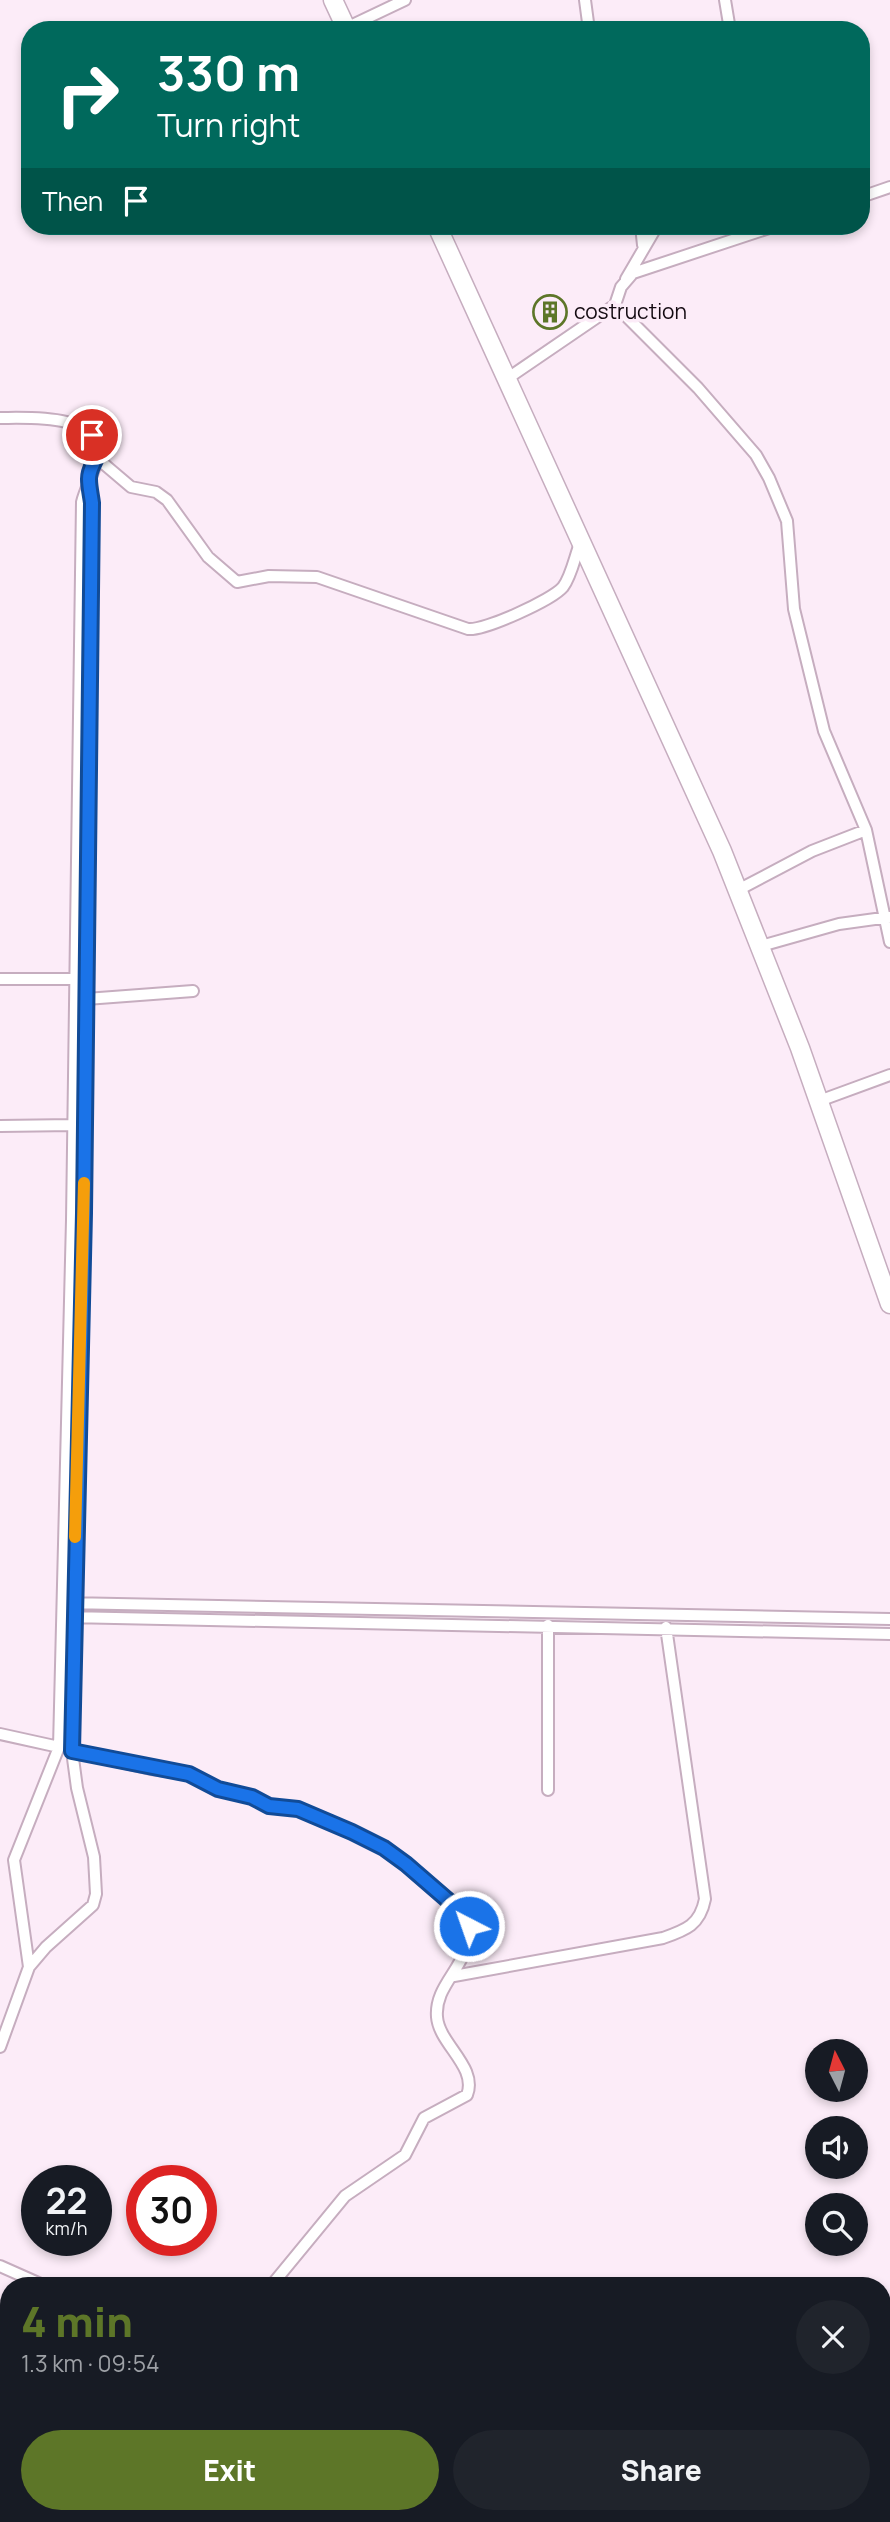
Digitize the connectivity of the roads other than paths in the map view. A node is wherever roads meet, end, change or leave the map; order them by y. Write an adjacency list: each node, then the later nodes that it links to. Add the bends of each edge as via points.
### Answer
1 (333, 0): 5 (main road)
2 (405, 0): 6 (street)
3 (585, 0): 7 (street)
4 (725, 0): 8 (street)
5 (342, 21)
6 (362, 21)
7 (588, 21)
8 (728, 21)
9 (890, 187): 10 (street)
10 (870, 194)
11 (441, 235): 18 (main road)
12 (642, 235): 15 (street)
13 (650, 235): 15 (street)
14 (748, 235): 16 (street, via 633,273)
15 (643, 245): 16 (street)
16 (625, 281): 17 (street)
17 (615, 305): 18 (street); 23 (street, via 698,388 756,455 769,478 787,521 794,609 824,731)
18 (508, 378): 22 (main road)
19 (0, 418): 20 (street, via 76,425 97,442)
20 (97, 459): 21 (street); 22 (street, via 131,487 156,492 167,500 208,556 237,582 269,576 317,577 468,629 486,627 556,593 566,583)
21 (89, 476): 29 (street, via 82,502); 31 (street)
22 (582, 539): 24 (main road)
23 (866, 830): 24 (street, via 812,851); 25 (street)
24 (738, 890): 27 (main road)
25 (887, 917): 26 (street); 27 (street, via 839,924)
26 (890, 942)
27 (761, 946): 33 (main road)
28 (0, 979): 29 (street)
29 (75, 979): 34 (street)
30 (194, 991): 31 (street)
31 (86, 999): 38 (street)
32 (890, 1075): 33 (street)
33 (819, 1101): 36 (main road)
34 (73, 1125): 35 (street); 37 (street)
35 (0, 1126)
36 (890, 1304)
37 (62, 1603): 38 (street); 40 (street)
38 (74, 1604): 39 (street); 41 (street)
39 (669, 1615): 42 (street); 44 (street)
40 (62, 1617): 41 (street); 47 (street)
41 (74, 1618): 43 (street); 48 (street)
42 (890, 1619)
43 (548, 1625): 44 (street); 49 (street)
44 (665, 1631): 45 (street); 51 (street, via 705,1899 702,1916 688,1930 663,1938)
45 (890, 1633)
46 (0, 1734): 47 (street)
47 (59, 1747): 50 (street, via 14,1860)
48 (72, 1751): 50 (street, via 94,1857 96,1894 93,1905); 51 (street, via 198,1777 218,1789 269,1806 298,1809 384,1848 466,1918 466,1949)
49 (548, 1790)
50 (29, 1967): 52 (street)
51 (454, 1976): 56 (street, via 441,1992 437,2017 440,2031 465,2070 467,2095 424,2118 405,2155 345,2196)
52 (5, 2020): 53 (street)
53 (0, 2048)
54 (0, 2266): 55 (street)
55 (25, 2277)
56 (278, 2277)

